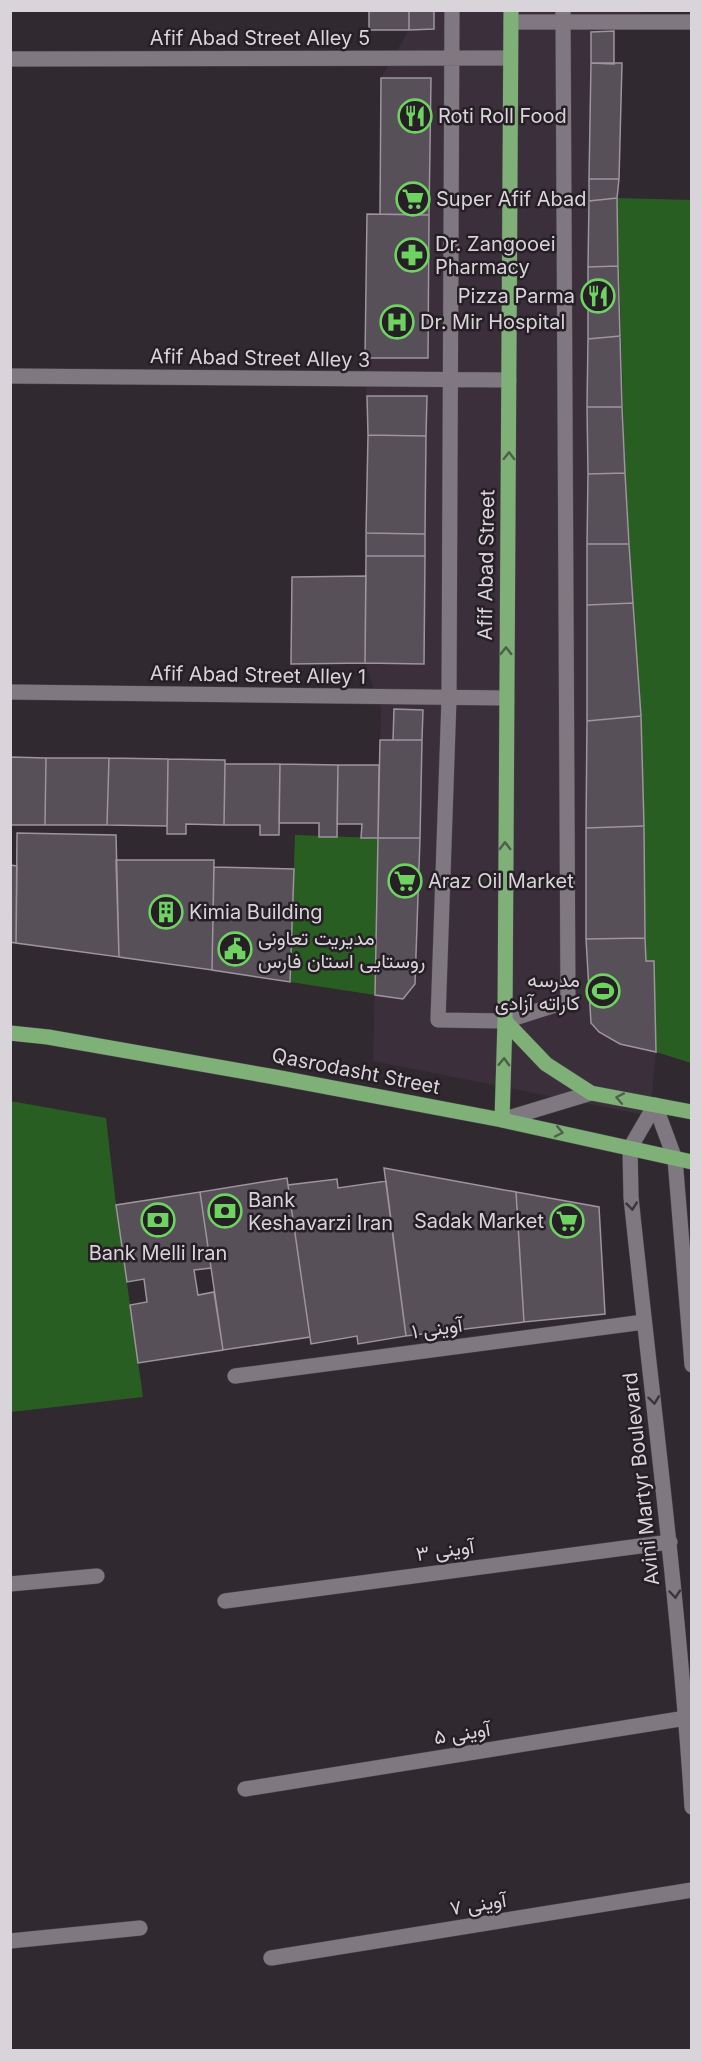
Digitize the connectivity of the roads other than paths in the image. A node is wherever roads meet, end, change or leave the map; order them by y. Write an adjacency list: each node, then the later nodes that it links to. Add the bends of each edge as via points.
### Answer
1 (452, 10): 5 (street)
2 (511, 16): 3 (street); 6 (main road, Afif Abad Street)
3 (563, 16): 4 (street); 14 (street, via 568,1001)
4 (692, 22)
5 (453, 58): 6 (street, Afif Abad Street Alley 5); 7 (street, Afif Abad Street Alley 5); 10 (street)
6 (510, 58): 9 (main road, Afif Abad Street)
7 (10, 59)
8 (10, 376): 10 (street, Afif Abad Street Alley 3)
9 (509, 380): 10 (street, Afif Abad Street Alley 3); 12 (main road, Afif Abad Street, one-way to 9)
10 (450, 381): 13 (street)
11 (10, 692): 13 (street, Afif Abad Street Alley 1)
12 (506, 698): 13 (street, Afif Abad Street Alley 1); 14 (main road, Afif Abad Street, one-way to 12)
13 (449, 699): 14 (street, via 438,1020)
14 (505, 1021): 16 (main road, via 546,1064); 19 (main road, Afif Abad Street, one-way to 14)
15 (10, 1033): 19 (main road, Qasrodasht Street)
16 (591, 1093): 17 (main road, one-way to 16); 19 (street)
17 (655, 1105): 18 (main road); 20 (street); 21 (street)
18 (692, 1112)
19 (502, 1120): 20 (main road, Qasrodasht Street, one-way to 20)
20 (630, 1148): 21 (main road, Qasrodasht Street); 23 (street, Avini Martyr Boulevard, one-way to 23)
21 (675, 1159): 22 (main road, Qasrodasht Street); 24 (street)
22 (692, 1162)
23 (644, 1322): 25 (street, ۱ آوینی); 26 (street, Avini Martyr Boulevard, one-way to 26)
24 (692, 1365)
25 (235, 1376)
26 (670, 1542): 29 (street, ۳ آوینی); 30 (street, Avini Martyr Boulevard, one-way to 30)
27 (97, 1576): 28 (street)
28 (10, 1584)
29 (225, 1601)
30 (686, 1718): 31 (street, ۵ آوینی); 32 (street, Avini Martyr Boulevard)
31 (245, 1789)
32 (692, 1807)
33 (692, 1890): 36 (street, ۷ آوینی)
34 (140, 1928): 35 (street)
35 (10, 1941)
36 (271, 1958)

